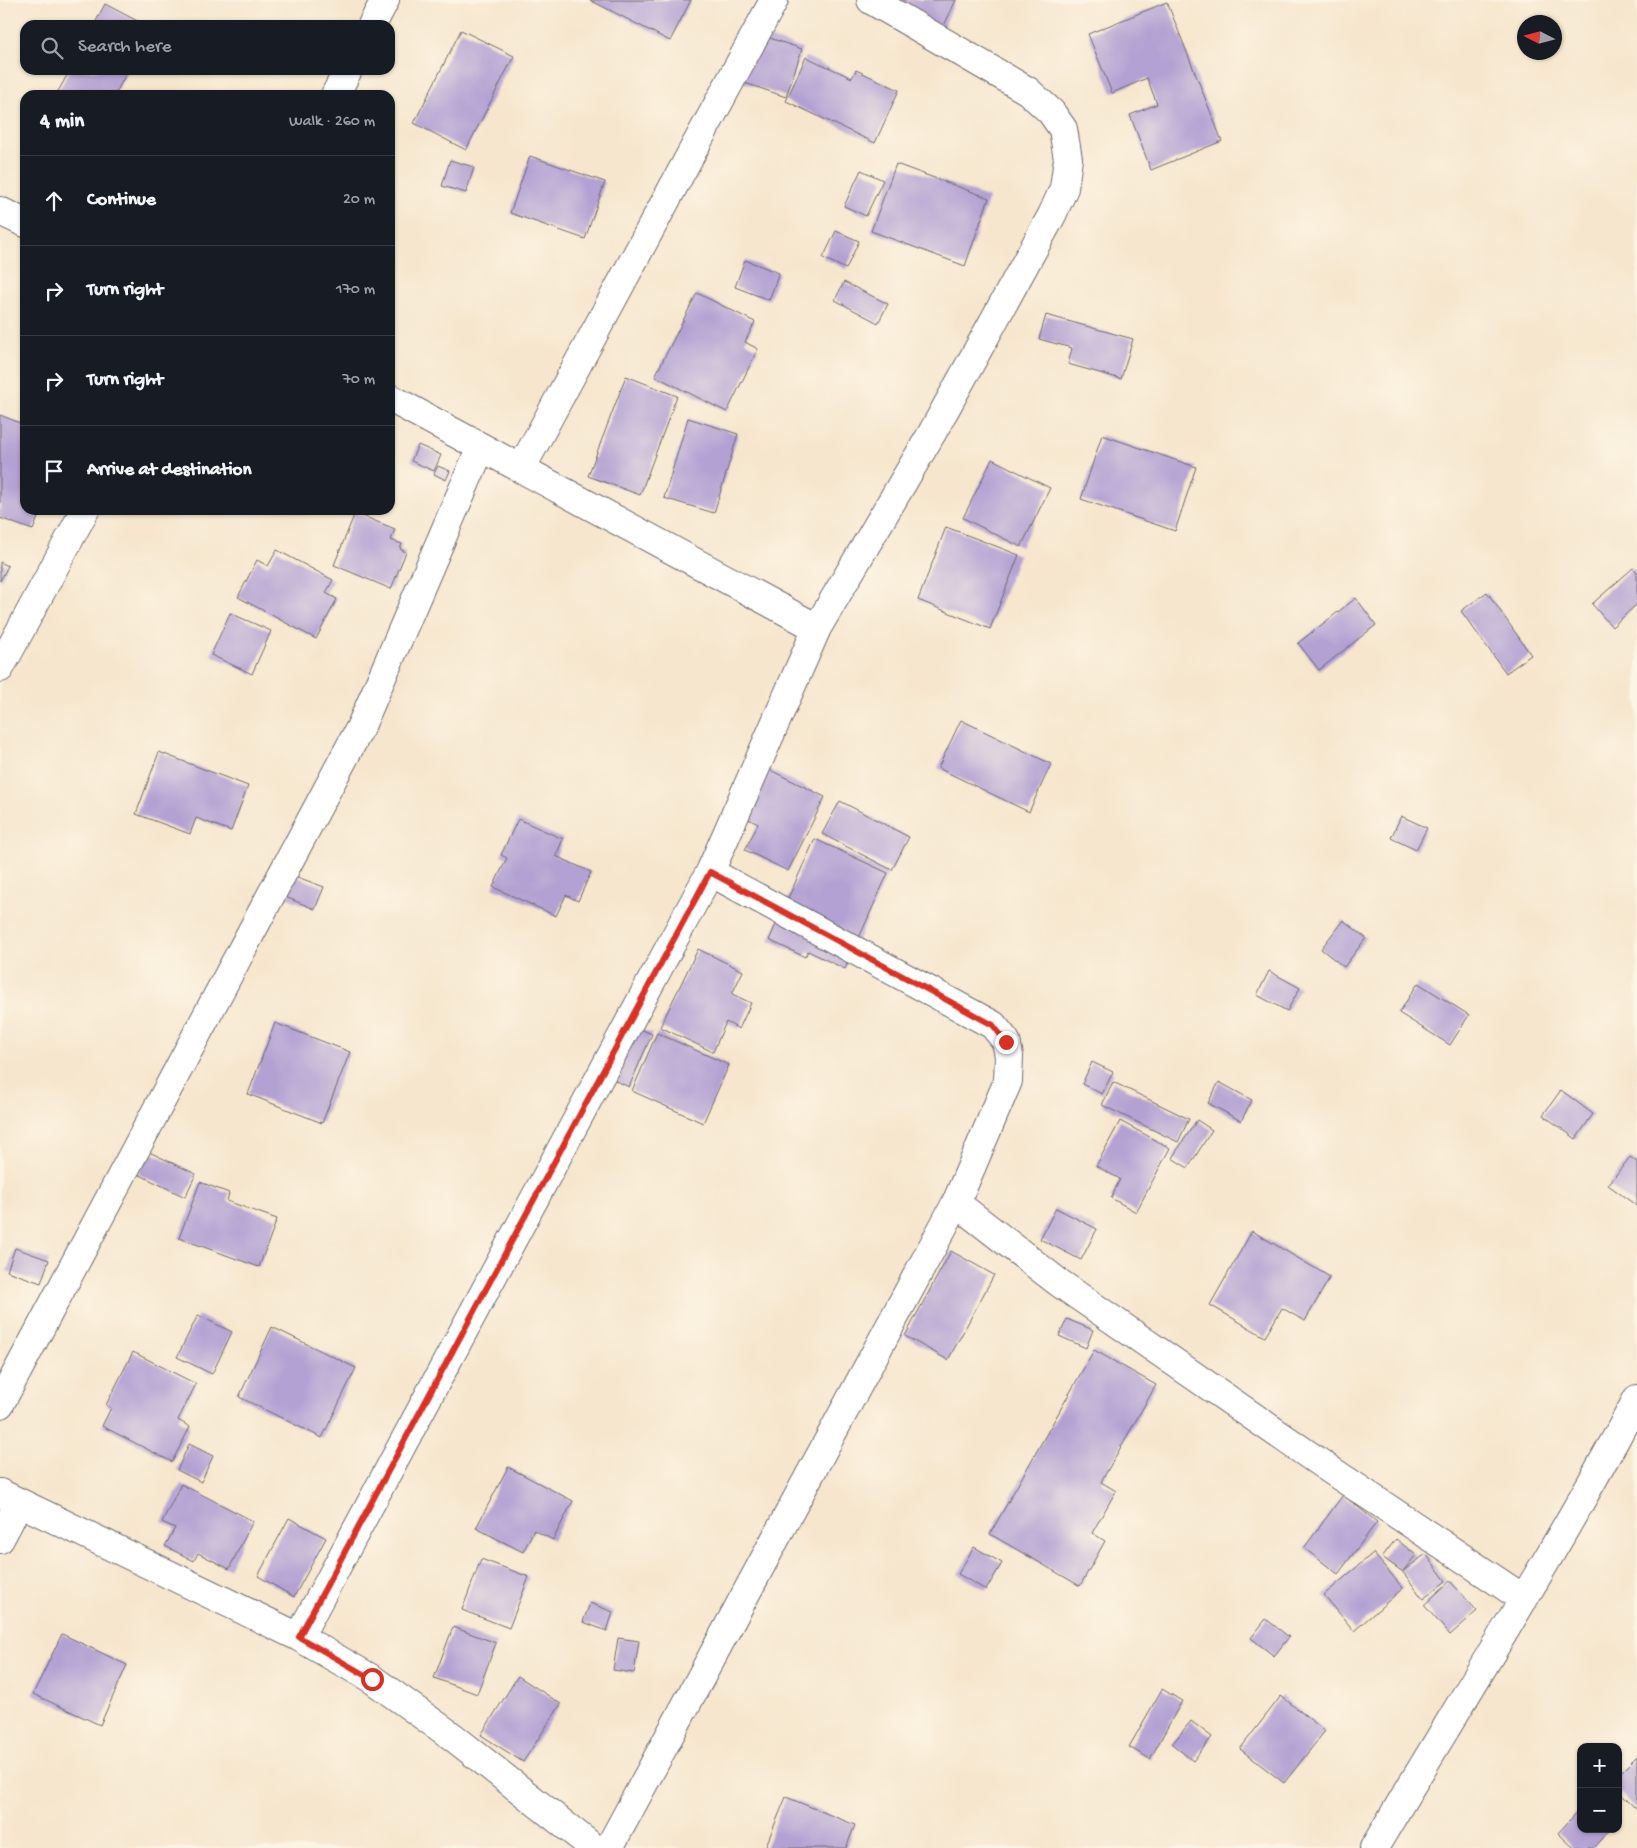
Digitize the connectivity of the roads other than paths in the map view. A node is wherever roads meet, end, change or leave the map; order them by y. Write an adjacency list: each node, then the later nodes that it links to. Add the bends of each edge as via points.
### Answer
1 (385, 0): 4 (street)
2 (774, 0): 11 (street)
3 (871, 0): 13 (street, via 1028,91 1063,129 1068,159 1064,188 1052,214 932,432)
4 (375, 20)
5 (345, 75): 6 (street)
6 (338, 90)
7 (0, 211): 8 (street)
8 (20, 221)
9 (395, 401): 10 (street)
10 (481, 447): 11 (street); 18 (street, via 361,726)
11 (521, 469): 13 (street)
12 (81, 515): 14 (street)
13 (816, 628): 15 (street)
14 (0, 668)
15 (710, 872): 16 (street, via 993,1025 1006,1042 1008,1081); 22 (street)
16 (956, 1203): 21 (street, via 1058,1282); 24 (street)
17 (1637, 1399): 21 (street)
18 (0, 1404)
19 (9, 1498): 20 (street); 22 (street)
20 (0, 1540)
21 (1524, 1600): 25 (street)
22 (299, 1637): 23 (street, via 372,1679 453,1737)
23 (594, 1848)
24 (609, 1848)
25 (1374, 1848)

